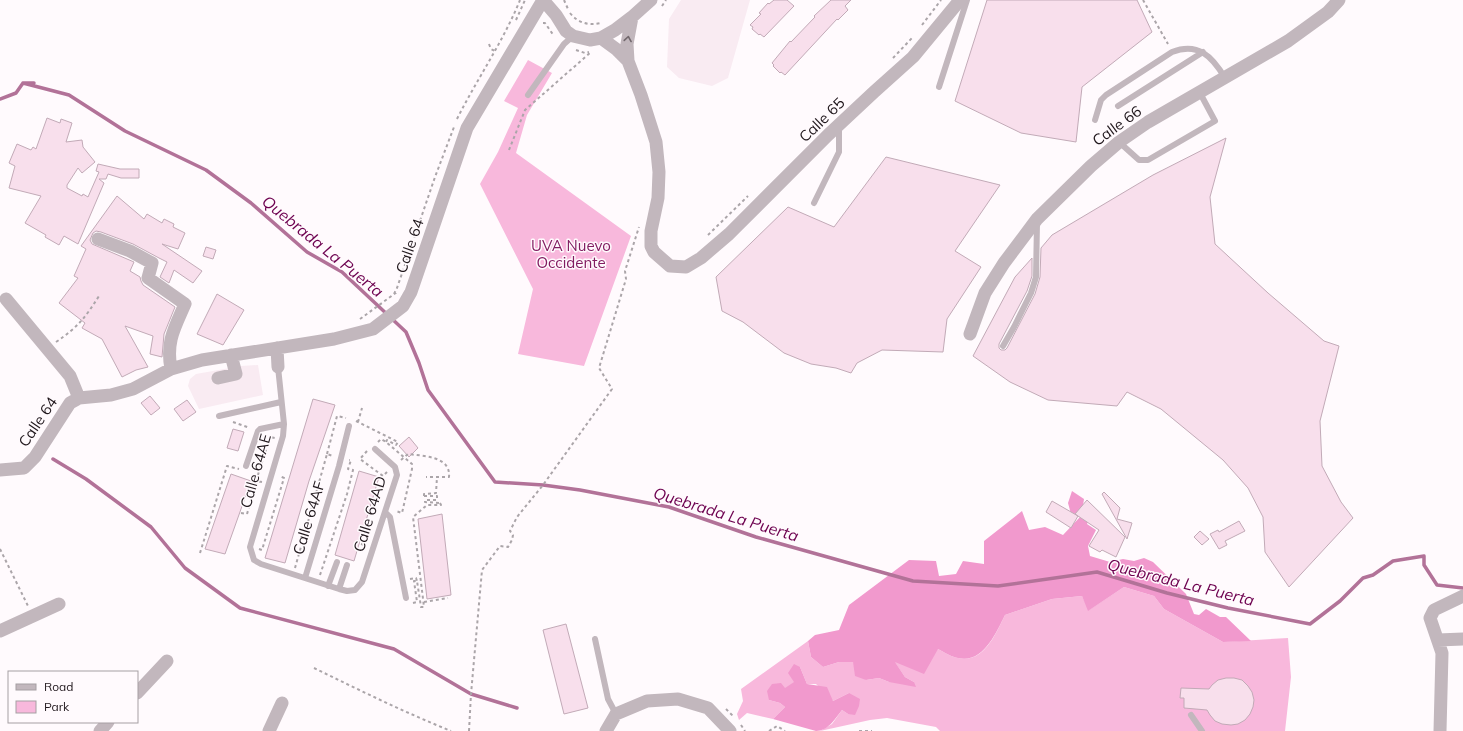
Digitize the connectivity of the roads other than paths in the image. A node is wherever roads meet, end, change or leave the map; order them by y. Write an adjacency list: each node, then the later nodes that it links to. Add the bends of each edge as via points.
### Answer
1 (543, 0): 7 (street, via 566,31); 25 (street, Calle 64, via 468,128 411,292 403,306 373,329 334,339)
2 (651, 0): 6 (street)
3 (960, 0): 17 (street, Calle 65, via 913,57)
4 (967, 0): 12 (lane)
5 (1340, 0): 11 (street, Calle 66, via 1288,41)
6 (632, 17): 8 (street); 10 (street, one-way to 6, via 627,44)
7 (573, 36): 8 (street, via 590,40); 14 (lane, via 564,44)
8 (600, 38): 10 (street)
9 (1203, 52): 11 (lane, via 1217,65); 15 (lane); 16 (lane, via 1189,48 1172,52 1106,95 1101,100)
10 (628, 61): 17 (street, Calle 65, via 656,142 658,198 650,230 651,246 670,266 686,267 701,258 729,234)
11 (1225, 78): 13 (street, Calle 66)
12 (939, 87)
13 (1200, 93): 18 (street, Calle 66, via 1148,122); 18 (lane, via 1215,121 1148,160 1140,160)
14 (528, 95)
15 (1118, 106)
16 (1095, 120)
17 (840, 124): 19 (lane, via 839,152)
18 (1119, 142): 20 (street, Calle 66)
19 (814, 203)
20 (1037, 219): 23 (street, Calle 66, via 985,293); 24 (lane, via 1036,277 1031,293)
21 (98, 239): 28 (street, via 130,251 152,263 148,278 185,304 170,344)
22 (6, 299): 30 (street, via 70,376)
23 (970, 334)
24 (1003, 346)
25 (277, 348): 26 (street, Calle 64); 27 (street, Calle 64AE)
26 (231, 355): 28 (street, Calle 64); 29 (street, via 236,374)
27 (278, 367): 31 (lane, Calle 64AE)
28 (171, 369): 30 (street, Calle 64, via 133,389)
29 (218, 378)
30 (80, 398): 37 (street, Calle 64, via 70,403 35,457 24,468)
31 (281, 402): 32 (lane); 33 (lane, Calle 64AE)
32 (218, 416)
33 (284, 424): 36 (lane, via 258,431); 41 (lane, Calle 64AE, via 283,440 250,547 254,552 254,560 261,564)
34 (349, 426): 41 (lane, Calle 64AF)
35 (375, 447): 38 (lane, Calle 64AD, via 395,466 397,475)
36 (246, 468)
37 (0, 470)
38 (386, 512): 43 (lane, Calle 64AD, via 362,582 355,590); 45 (lane, via 390,517)
39 (337, 562): 42 (lane)
40 (347, 565): 43 (lane)
41 (305, 576): 42 (lane)
42 (329, 583): 43 (lane)
43 (339, 589)
44 (1463, 596): 50 (street, via 1434,610 1430,618)
45 (406, 598)
46 (59, 604): 47 (street)
47 (0, 631)
48 (595, 638): 54 (lane, via 608,699)
49 (1463, 639): 50 (street)
50 (1438, 640): 62 (street, via 1442,653)
51 (167, 661): 52 (street)
52 (138, 692)
53 (282, 703): 58 (street)
54 (616, 714): 59 (street); 60 (street, via 647,701 678,699 708,708)
55 (1191, 715): 61 (lane)
56 (107, 723): 57 (street)
57 (100, 731)
58 (269, 731)
59 (606, 731)
60 (730, 731)
61 (1202, 731)
62 (1440, 731)

